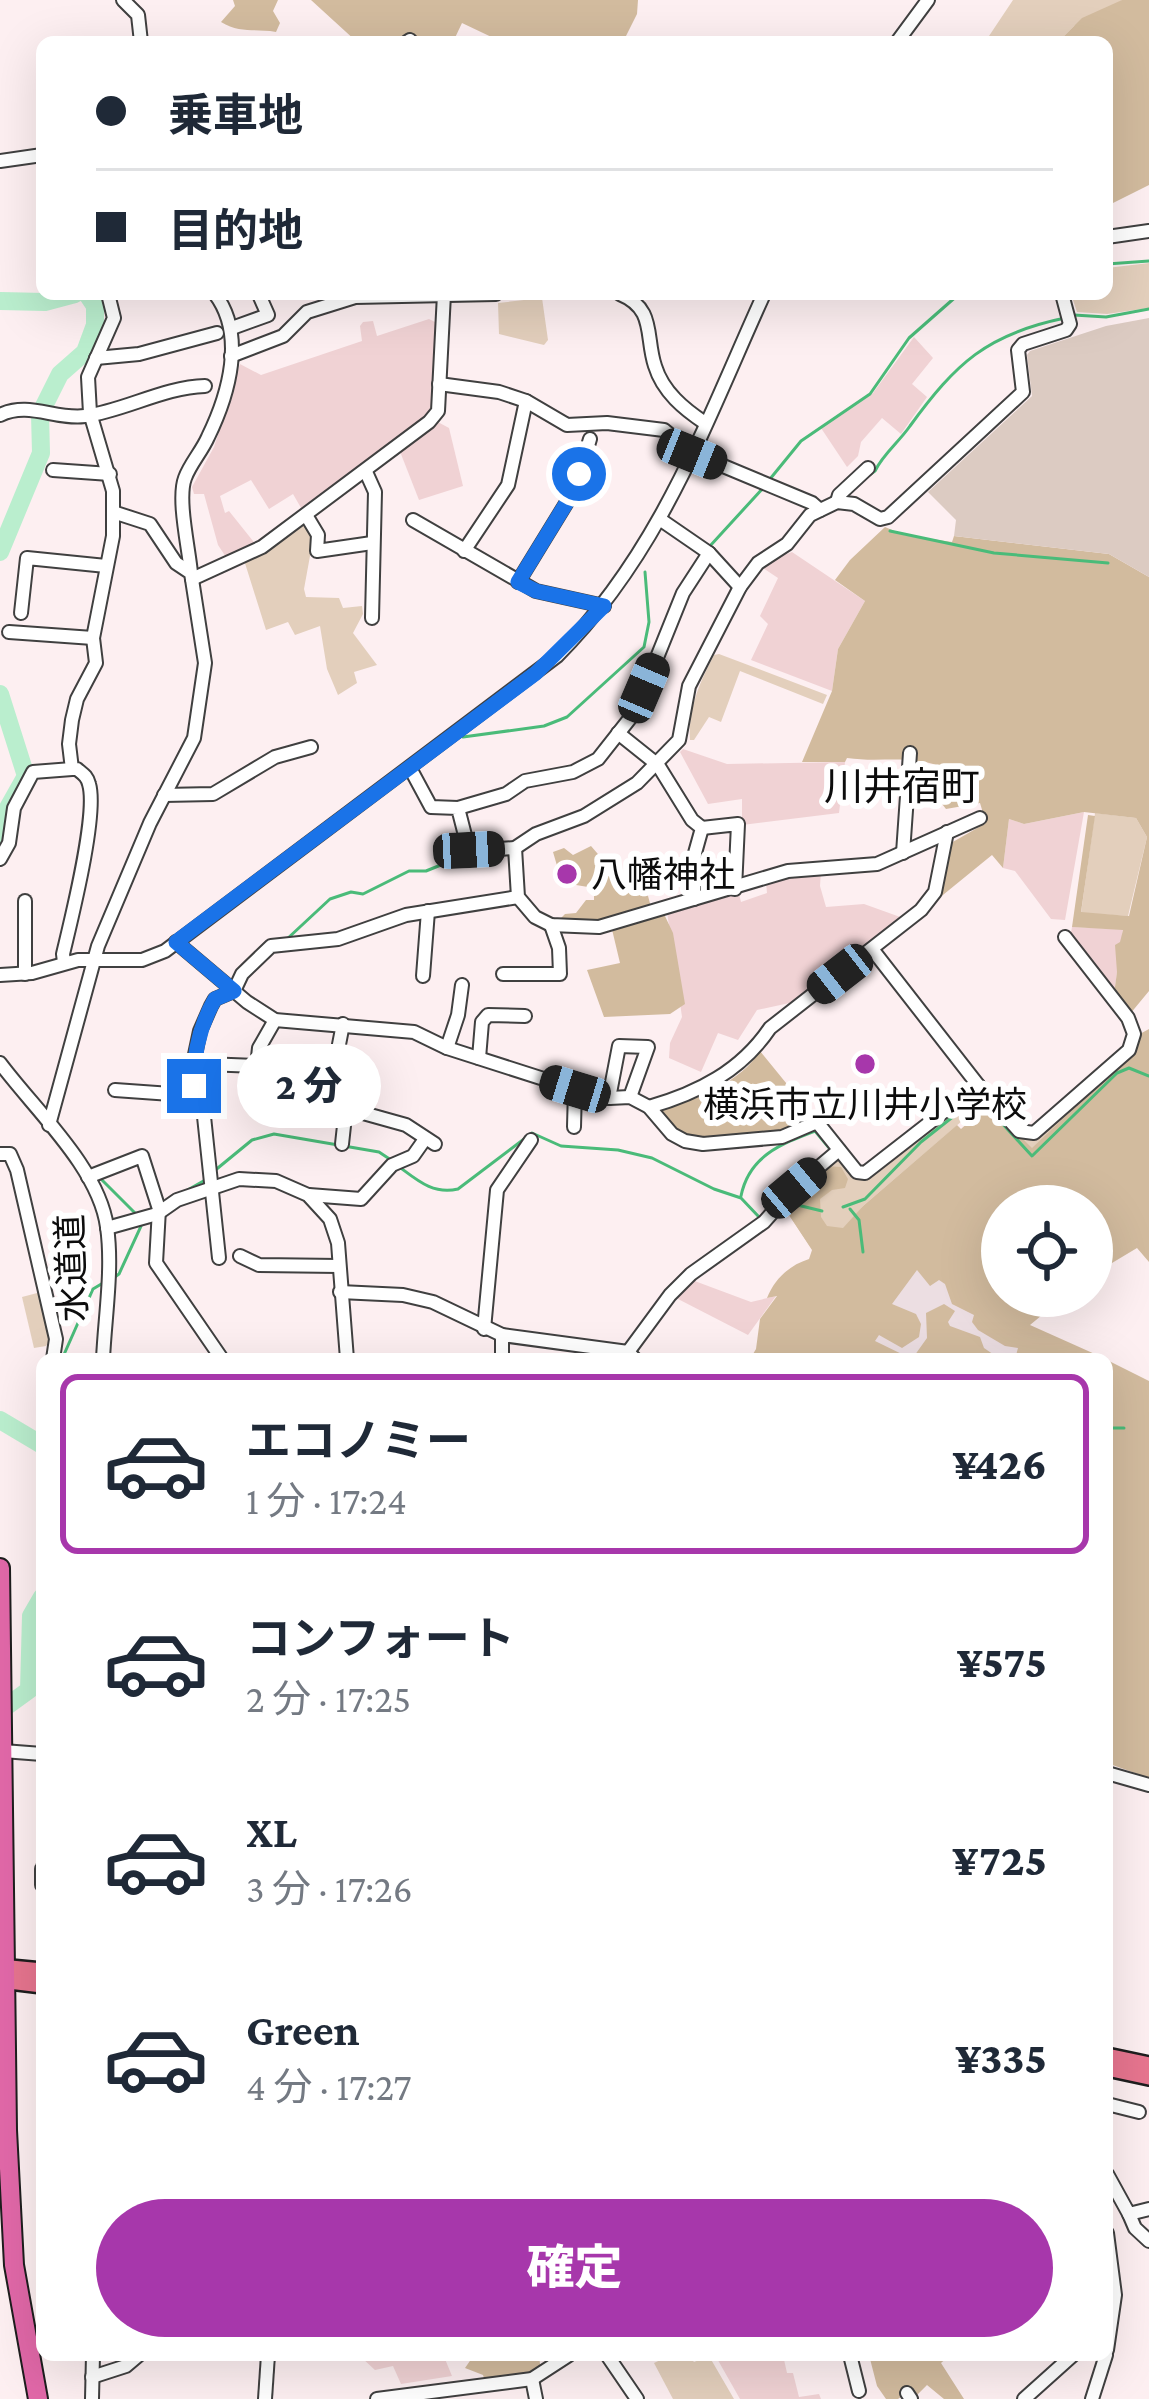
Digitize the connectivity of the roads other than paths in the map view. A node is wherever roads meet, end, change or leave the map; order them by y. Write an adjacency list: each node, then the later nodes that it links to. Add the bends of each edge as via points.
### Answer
1 (123, 0): 3 (street, via 138,16)
2 (928, 0): 4 (street)
3 (140, 36)
4 (901, 36)
5 (36, 155): 6 (street)
6 (0, 161)
7 (1149, 231): 8 (street)
8 (1113, 236)
9 (110, 300): 20 (street, via 114,318)
10 (220, 300): 17 (street)
11 (261, 300): 17 (street, via 268,315)
12 (344, 300): 19 (street)
13 (444, 300): 21 (street)
14 (631, 300): 26 (street, via 648,318 662,380)
15 (761, 300): 26 (street)
16 (1064, 300): 33 (street, via 1066,330 1018,350 1023,392 888,517)
17 (232, 328): 19 (street)
18 (217, 333): 20 (street)
19 (232, 356): 43 (street, via 209,436 185,478)
20 (96, 358): 24 (street)
21 (439, 384): 23 (street); 31 (street, via 429,422)
22 (205, 386): 24 (street)
23 (526, 401): 28 (street, via 567,425 664,430); 40 (street, via 508,484)
24 (90, 413): 25 (street); 32 (street)
25 (0, 415)
26 (705, 423): 28 (street)
27 (590, 439): 44 (street, via 575,489)
28 (692, 454): 34 (street); 38 (street)
29 (868, 469): 33 (street)
30 (53, 470): 32 (street)
31 (366, 472): 36 (street); 39 (street, via 375,491)
32 (110, 474): 35 (street)
33 (837, 502): 34 (street)
34 (820, 510): 45 (street)
35 (113, 512): 42 (street); 43 (street, via 150,524)
36 (306, 515): 39 (street, via 317,551); 43 (street, via 262,547)
37 (413, 520): 40 (street)
38 (661, 520): 41 (street); 46 (street)
39 (372, 543): 48 (street)
40 (464, 551): 44 (street)
41 (709, 554): 45 (street); 51 (street)
42 (106, 566): 47 (street, via 27,558); 50 (street)
43 (191, 576): 57 (street, via 204,688 194,738)
44 (518, 582): 46 (street)
45 (740, 587): 54 (street, via 689,686 679,740)
46 (604, 606): 55 (street, via 557,656)
47 (21, 613)
48 (372, 618)
49 (9, 632): 50 (street)
50 (93, 638): 56 (street, via 95,663 72,720)
51 (618, 733): 54 (street); 58 (street, via 598,759 573,772)
52 (311, 747): 57 (street, via 274,757 213,794)
53 (910, 753): 63 (street)
54 (658, 765): 60 (street); 62 (street, via 584,816)
55 (410, 768): 58 (street, via 431,808); 72 (street)
56 (72, 769): 64 (street, via 33,772); 74 (street, via 89,782 90,798)
57 (164, 795): 75 (street)
58 (458, 808): 62 (street, via 469,850)
59 (980, 818): 61 (street)
60 (702, 828): 65 (street, via 739,824); 67 (street)
61 (947, 832): 63 (street); 73 (street, via 935,892)
62 (515, 848): 66 (street)
63 (903, 853): 65 (street, via 854,868 788,871)
64 (0, 859)
65 (735, 889): 67 (street)
66 (518, 897): 69 (street); 70 (street)
67 (694, 899): 70 (street, via 610,926)
68 (25, 901): 76 (street)
69 (428, 910): 79 (street); 81 (street, via 338,939 271,946)
70 (550, 925): 77 (street, via 560,974)
71 (1065, 937): 90 (street, via 1128,1018 1129,1050 1034,1133 1019,1131)
72 (176, 942): 75 (street, via 142,960); 81 (street)
73 (872, 949): 90 (street); 96 (street, via 770,1028 736,1066 688,1096)
74 (64, 962): 75 (street); 76 (street)
75 (93, 962): 99 (street)
76 (25, 974): 78 (street)
77 (503, 974)
78 (0, 975)
79 (423, 976)
80 (462, 985): 85 (street)
81 (234, 991): 83 (street); 92 (street, via 211,1006 194,1086 185,1095)
82 (525, 1016): 86 (street, via 488,1015)
83 (275, 1020): 84 (street); 88 (street, via 257,1066)
84 (343, 1024): 85 (street, via 414,1032); 89 (street)
85 (447, 1048): 86 (street)
86 (479, 1058): 91 (street)
87 (0, 1063): 99 (street, 水道道)
88 (206, 1064)
89 (324, 1083): 98 (street, via 290,1087); 102 (street, via 348,1089)
90 (978, 1084): 103 (street, via 866,1173)
91 (575, 1089): 94 (street); 100 (street)
92 (116, 1090)
93 (630, 1097): 94 (street); 94 (street, via 648,1047 619,1046); 96 (street)
94 (609, 1098)
95 (203, 1107): 106 (street)
96 (649, 1107): 103 (street, via 685,1141 782,1137 817,1122)
97 (363, 1112): 107 (street, via 430,1142 361,1199)
98 (290, 1114)
99 (49, 1125): 105 (street, 水道道)
100 (574, 1127)
101 (531, 1140): 114 (street, via 496,1190)
102 (342, 1144)
103 (839, 1150): 122 (street, via 764,1222 691,1274)
104 (0, 1154): 116 (street, via 10,1154 17,1170)
105 (88, 1178): 108 (street, via 142,1156); 109 (street, 水道道)
106 (212, 1186): 107 (street, via 254,1178); 108 (street); 111 (street)
107 (308, 1195): 112 (street, via 330,1219)
108 (146, 1218): 109 (street); 118 (street, via 156,1263)
109 (107, 1228): 117 (street, 水道道)
110 (240, 1256): 112 (street, via 259,1265)
111 (219, 1258)
112 (339, 1266): 113 (street)
113 (340, 1292): 114 (street, via 433,1302); 119 (street)
114 (484, 1329): 115 (street)
115 (502, 1335): 120 (street); 121 (street)
116 (54, 1353)
117 (103, 1353)
118 (218, 1353)
119 (345, 1353)
120 (502, 1353)
121 (619, 1353)
122 (633, 1353)
123 (0, 1568): 124 (highway)
124 (1, 1642): 125 (highway)
125 (3, 1699): 126 (highway)
126 (2, 1736): 127 (street); 130 (highway)
127 (36, 1751)
128 (1113, 1776): 129 (street)
129 (1149, 1785)
130 (3, 1898): 132 (highway)
131 (36, 1971): 132 (main road)
132 (4, 1974): 133 (main road); 157 (highway, via 14,2265)
133 (36, 1983)
134 (1113, 2057): 135 (main road)
135 (1149, 2065)
136 (1113, 2069): 137 (main road)
137 (1149, 2077)
138 (1113, 2106): 139 (street)
139 (1139, 2112)
140 (1113, 2185): 142 (street)
141 (1149, 2209): 142 (street)
142 (1130, 2215): 143 (street)
143 (1149, 2242)
144 (93, 2361): 152 (street)
145 (132, 2361): 152 (street)
146 (268, 2361): 159 (street)
147 (560, 2361): 153 (street)
148 (611, 2361): 161 (street)
149 (852, 2361): 154 (street)
150 (1066, 2361): 162 (street)
151 (1104, 2361): 163 (street)
152 (92, 2378): 155 (street)
153 (532, 2379): 156 (street); 160 (street)
154 (860, 2391)
155 (91, 2397): 158 (street)
156 (533, 2398)
157 (38, 2399)
158 (76, 2399)
159 (265, 2399)
160 (377, 2399)
161 (637, 2399)
162 (1024, 2399)
163 (1092, 2399)

